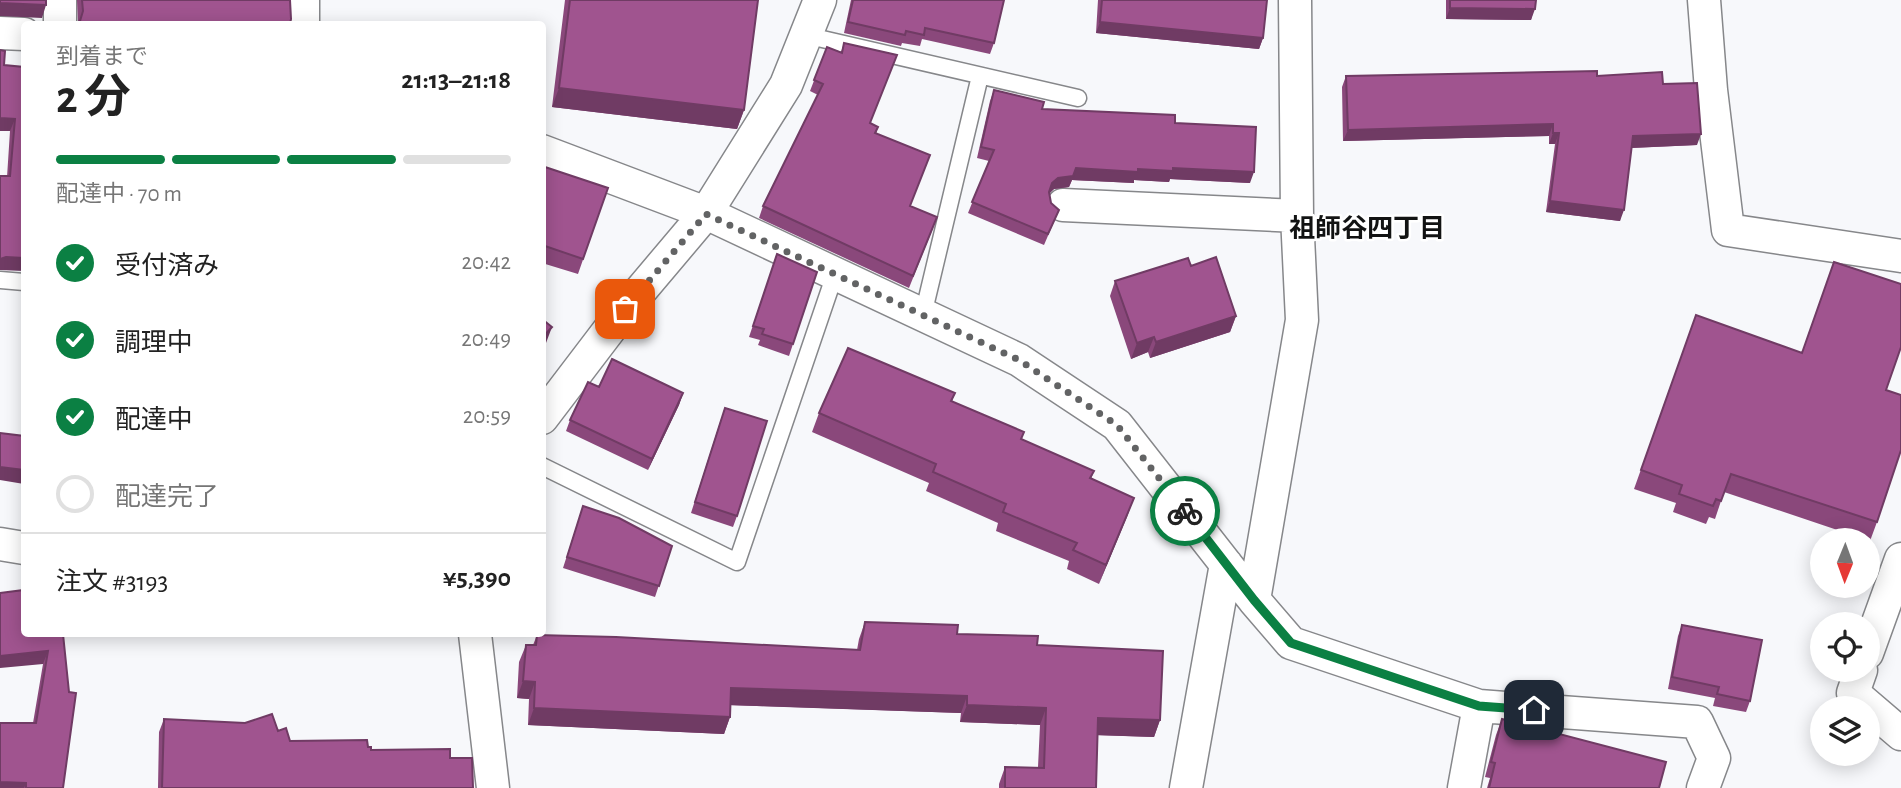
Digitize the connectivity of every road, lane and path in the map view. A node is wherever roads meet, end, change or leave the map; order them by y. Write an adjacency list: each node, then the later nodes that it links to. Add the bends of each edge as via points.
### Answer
1 (60, 0): 6 (street)
2 (303, 0): 7 (street)
3 (820, 0): 10 (street)
4 (1296, 0): 16 (street)
5 (1704, 0): 17 (street, via 1728,230)
6 (60, 21)
7 (303, 21)
8 (0, 33): 9 (street)
9 (21, 34)
10 (805, 35): 11 (lane); 15 (street, via 786,85)
11 (980, 76): 12 (lane); 21 (lane)
12 (1078, 98)
13 (546, 153): 15 (street)
14 (1063, 205): 16 (street)
15 (706, 214): 18 (street); 22 (street, via 625,309)
16 (1297, 216): 28 (street, via 1302,320)
17 (1901, 256)
18 (835, 274): 21 (street); 23 (lane, via 737,562)
19 (0, 280): 20 (lane)
20 (21, 282)
21 (923, 315): 27 (street, via 1019,360 1117,425)
22 (546, 413)
23 (546, 468)
24 (0, 544): 25 (street)
25 (21, 548)
26 (1901, 559): 29 (street)
27 (1226, 564): 28 (street); 35 (street)
28 (1254, 600): 32 (street, via 1291,643)
29 (1880, 617)
30 (475, 637): 34 (street)
31 (1857, 682): 33 (street, via 1853,693)
32 (1479, 706): 36 (street); 37 (street, via 1697,722 1714,758)
33 (1901, 734)
34 (492, 788)
35 (1186, 788)
36 (1464, 788)
37 (1703, 788)

